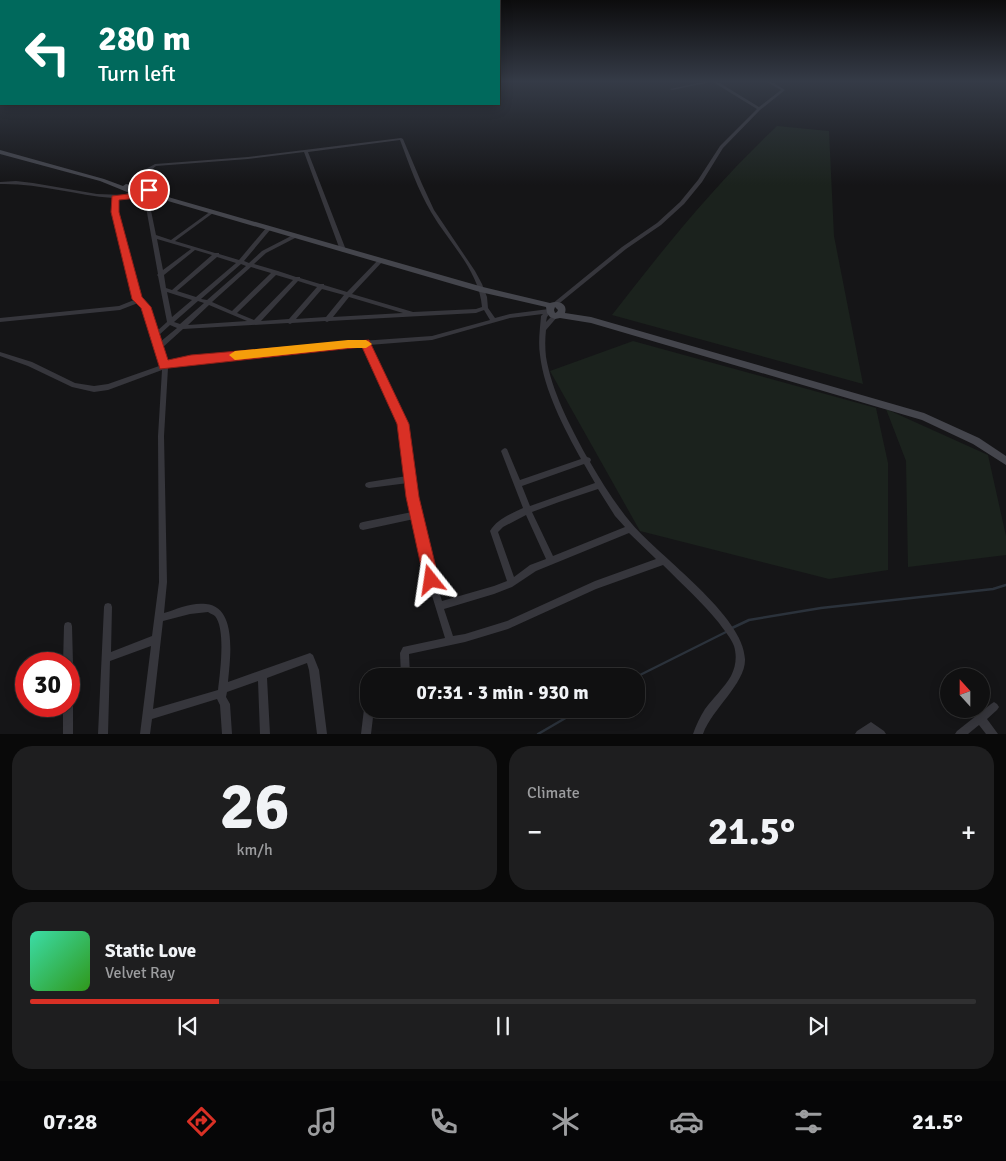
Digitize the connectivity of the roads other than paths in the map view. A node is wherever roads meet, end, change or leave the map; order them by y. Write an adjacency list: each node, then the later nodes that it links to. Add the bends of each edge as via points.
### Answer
1 (752, 116): 32 (street, via 716,153 682,203 569,294)
2 (306, 151): 5 (street, via 155,166 148,170); 14 (street); 25 (street, via 401,139 433,212 454,240)
3 (0, 152): 5 (main road)
4 (0, 184): 6 (street, via 29,183)
5 (141, 193): 6 (street); 7 (main road); 9 (street)
6 (115, 198): 28 (street, via 117,223)
7 (211, 212): 8 (main road); 11 (street)
8 (268, 228): 10 (main road); 12 (street)
9 (153, 236): 11 (street); 21 (street)
10 (295, 236): 14 (main road); 15 (street)
11 (172, 242): 13 (street)
12 (255, 247): 15 (street); 18 (street)
13 (195, 248): 16 (street); 21 (street)
14 (342, 250): 17 (main road)
15 (267, 251): 19 (street)
16 (217, 254): 18 (street); 26 (street)
17 (381, 260): 25 (main road); 27 (street)
18 (241, 261): 19 (street); 29 (street)
19 (251, 264): 20 (street); 30 (street)
20 (276, 272): 22 (street); 33 (street)
21 (160, 275): 24 (street)
22 (298, 278): 23 (street); 40 (street)
23 (322, 286): 27 (street); 38 (street)
24 (163, 289): 26 (street); 39 (street)
25 (483, 290): 31 (street); 32 (main road)
26 (173, 292): 29 (street)
27 (349, 294): 34 (street); 36 (street)
28 (138, 299): 35 (street, via 120,308); 42 (street, via 146,307)
29 (198, 299): 30 (street); 39 (street)
30 (209, 302): 33 (street); 41 (street)
31 (485, 308): 34 (street); 37 (street)
32 (555, 310): 37 (street, via 529,312); 48 (street, via 544,329 542,356 550,384); 49 (main road, via 924,417 976,441)
33 (233, 313): 40 (street)
34 (413, 314): 36 (street)
35 (0, 320)
36 (327, 320): 38 (street)
37 (494, 321): 43 (street, via 432,338)
38 (290, 322): 40 (street)
39 (170, 323): 41 (street); 42 (street)
40 (256, 323): 41 (street)
41 (181, 327): 44 (street)
42 (154, 336): 44 (street)
43 (365, 342): 46 (street, via 191,360); 50 (street, via 403,424)
44 (158, 348): 46 (street)
45 (0, 354): 46 (street, via 30,364 67,383 94,389)
46 (164, 366): 63 (street, via 161,436 163,582)
47 (505, 451): 51 (street)
48 (587, 460): 51 (street); 53 (street)
49 (1006, 461)
50 (410, 479): 52 (street); 55 (street)
51 (518, 484): 54 (street)
52 (369, 485)
53 (600, 485): 54 (street); 57 (street)
54 (528, 511): 58 (street); 60 (street, via 502,522 494,531)
55 (416, 515): 56 (street); 61 (street)
56 (363, 526)
57 (630, 529): 58 (street); 59 (street)
58 (551, 560): 60 (street)
59 (663, 561): 66 (street, via 595,585 508,626); 85 (street, via 722,620 735,638 741,659 731,683 703,719)
60 (512, 582): 61 (street)
61 (439, 606): 66 (street)
62 (108, 607): 68 (street)
63 (159, 618): 65 (street); 71 (street, via 208,608 219,612 223,618 225,640)
64 (68, 626): 67 (street)
65 (157, 639): 68 (street); 74 (street)
66 (450, 641): 69 (street, via 406,650)
67 (68, 652)
68 (106, 658): 79 (street)
69 (405, 668)
70 (262, 676): 71 (street); 82 (street); 83 (street, via 310,658)
71 (222, 692): 74 (street); 81 (street)
72 (994, 707): 73 (street)
73 (990, 710)
74 (148, 716): 80 (street)
75 (68, 717): 78 (street)
76 (368, 718): 84 (street)
77 (980, 718): 88 (street); 89 (street)
78 (68, 734)
79 (103, 734)
80 (145, 734)
81 (227, 734)
82 (265, 734)
83 (322, 734)
84 (366, 734)
85 (698, 734)
86 (860, 734): 87 (street, via 871,727)
87 (881, 734)
88 (960, 734)
89 (993, 734)

